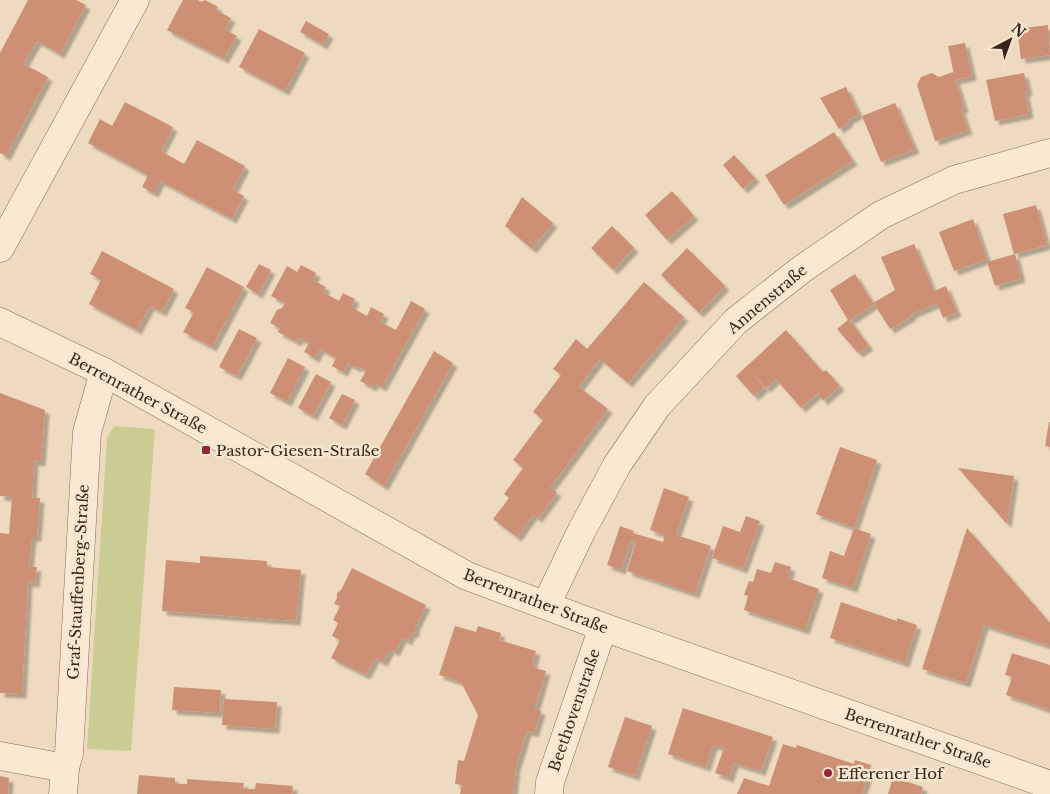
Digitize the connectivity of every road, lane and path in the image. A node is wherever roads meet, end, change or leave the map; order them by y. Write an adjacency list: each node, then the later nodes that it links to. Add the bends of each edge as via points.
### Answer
1 (134, 0): 3 (street)
2 (1050, 153): 6 (street, Annenstraße, via 954,180 881,214 802,269 736,322 657,406 618,465)
3 (0, 248)
4 (0, 322): 5 (street, Berrenrather Straße)
5 (104, 372): 6 (street, Berrenrather Straße, via 467,576); 9 (street, Graf-Stauffenberg-Straße, via 87,432 69,754)
6 (546, 605): 7 (street, Berrenrather Straße)
7 (603, 627): 10 (street, Berrenrather Straße); 11 (street, Beethovenstraße, via 550,782)
8 (0, 756): 9 (street)
9 (64, 781)
10 (1050, 785)
11 (549, 794)

